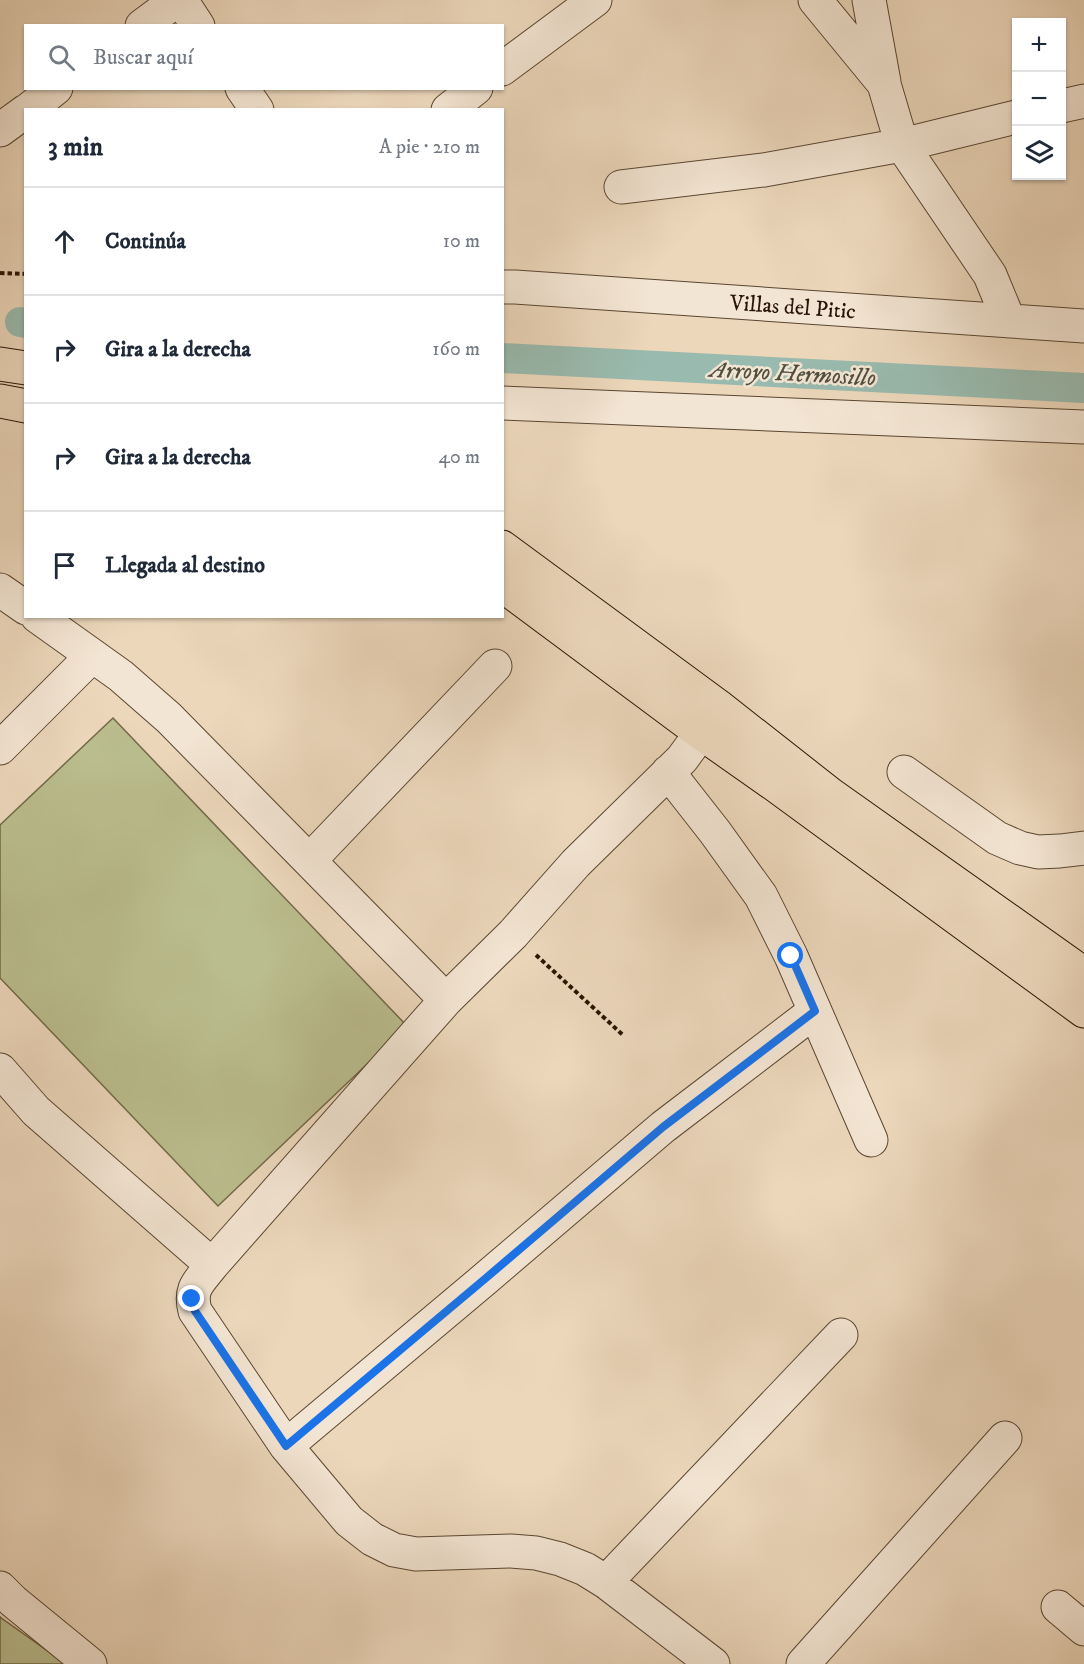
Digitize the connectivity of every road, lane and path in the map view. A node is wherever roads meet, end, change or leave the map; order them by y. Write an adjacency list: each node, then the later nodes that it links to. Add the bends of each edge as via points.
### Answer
1 (179, 0): 5 (street); 6 (street)
2 (595, 0): 7 (street)
3 (815, 0): 8 (street)
4 (869, 0): 8 (street)
5 (145, 24)
6 (197, 24)
7 (504, 68)
8 (884, 84): 20 (street)
9 (53, 90): 14 (street)
10 (243, 90): 15 (street)
11 (473, 90): 16 (street)
12 (1084, 101): 13 (street)
13 (1066, 105)
14 (30, 108)
15 (256, 108)
16 (451, 108)
17 (24, 112): 19 (street)
18 (1012, 118): 20 (street)
19 (0, 130)
20 (902, 145): 21 (street, via 764,170); 25 (street, via 990,275)
21 (621, 187)
22 (0, 273): 23 (path)
23 (24, 274)
24 (504, 287): 25 (street, Villas del Pitic)
25 (1009, 321): 26 (street, Villas del Pitic)
26 (1084, 326)
27 (0, 364): 28 (main road)
28 (24, 368)
29 (0, 401): 31 (main road)
30 (504, 403): 32 (street)
31 (24, 406)
32 (1084, 427)
33 (504, 549): 38 (main road)
34 (504, 586): 38 (main road)
35 (36, 618): 36 (street)
36 (92, 656): 39 (street); 43 (street, via 169,718)
37 (495, 666): 43 (street)
38 (710, 720): 41 (street); 45 (main road, via 830,794); 48 (main road, via 775,784)
39 (0, 748)
40 (904, 771): 42 (street, via 1012,845 1038,852)
41 (668, 772): 44 (street, via 576,863); 47 (street, via 761,896)
42 (1084, 848)
43 (310, 860): 46 (street)
44 (513, 934): 46 (street); 49 (path)
45 (1084, 974)
46 (446, 1000): 52 (street)
47 (815, 1011): 51 (street); 55 (street, via 663,1127)
48 (1084, 1011)
49 (624, 1036)
50 (0, 1070): 52 (street, via 36,1111)
51 (871, 1140)
52 (212, 1265): 55 (street, via 194,1290 195,1311)
53 (841, 1335): 56 (street)
54 (1005, 1438): 62 (street)
55 (286, 1446): 56 (street, via 349,1521 394,1550 416,1554 536,1553 560,1558)
56 (606, 1582): 61 (street)
57 (0, 1588): 60 (street)
58 (1058, 1606): 59 (street)
59 (1084, 1629)
60 (90, 1664)
61 (713, 1664)
62 (803, 1664)

